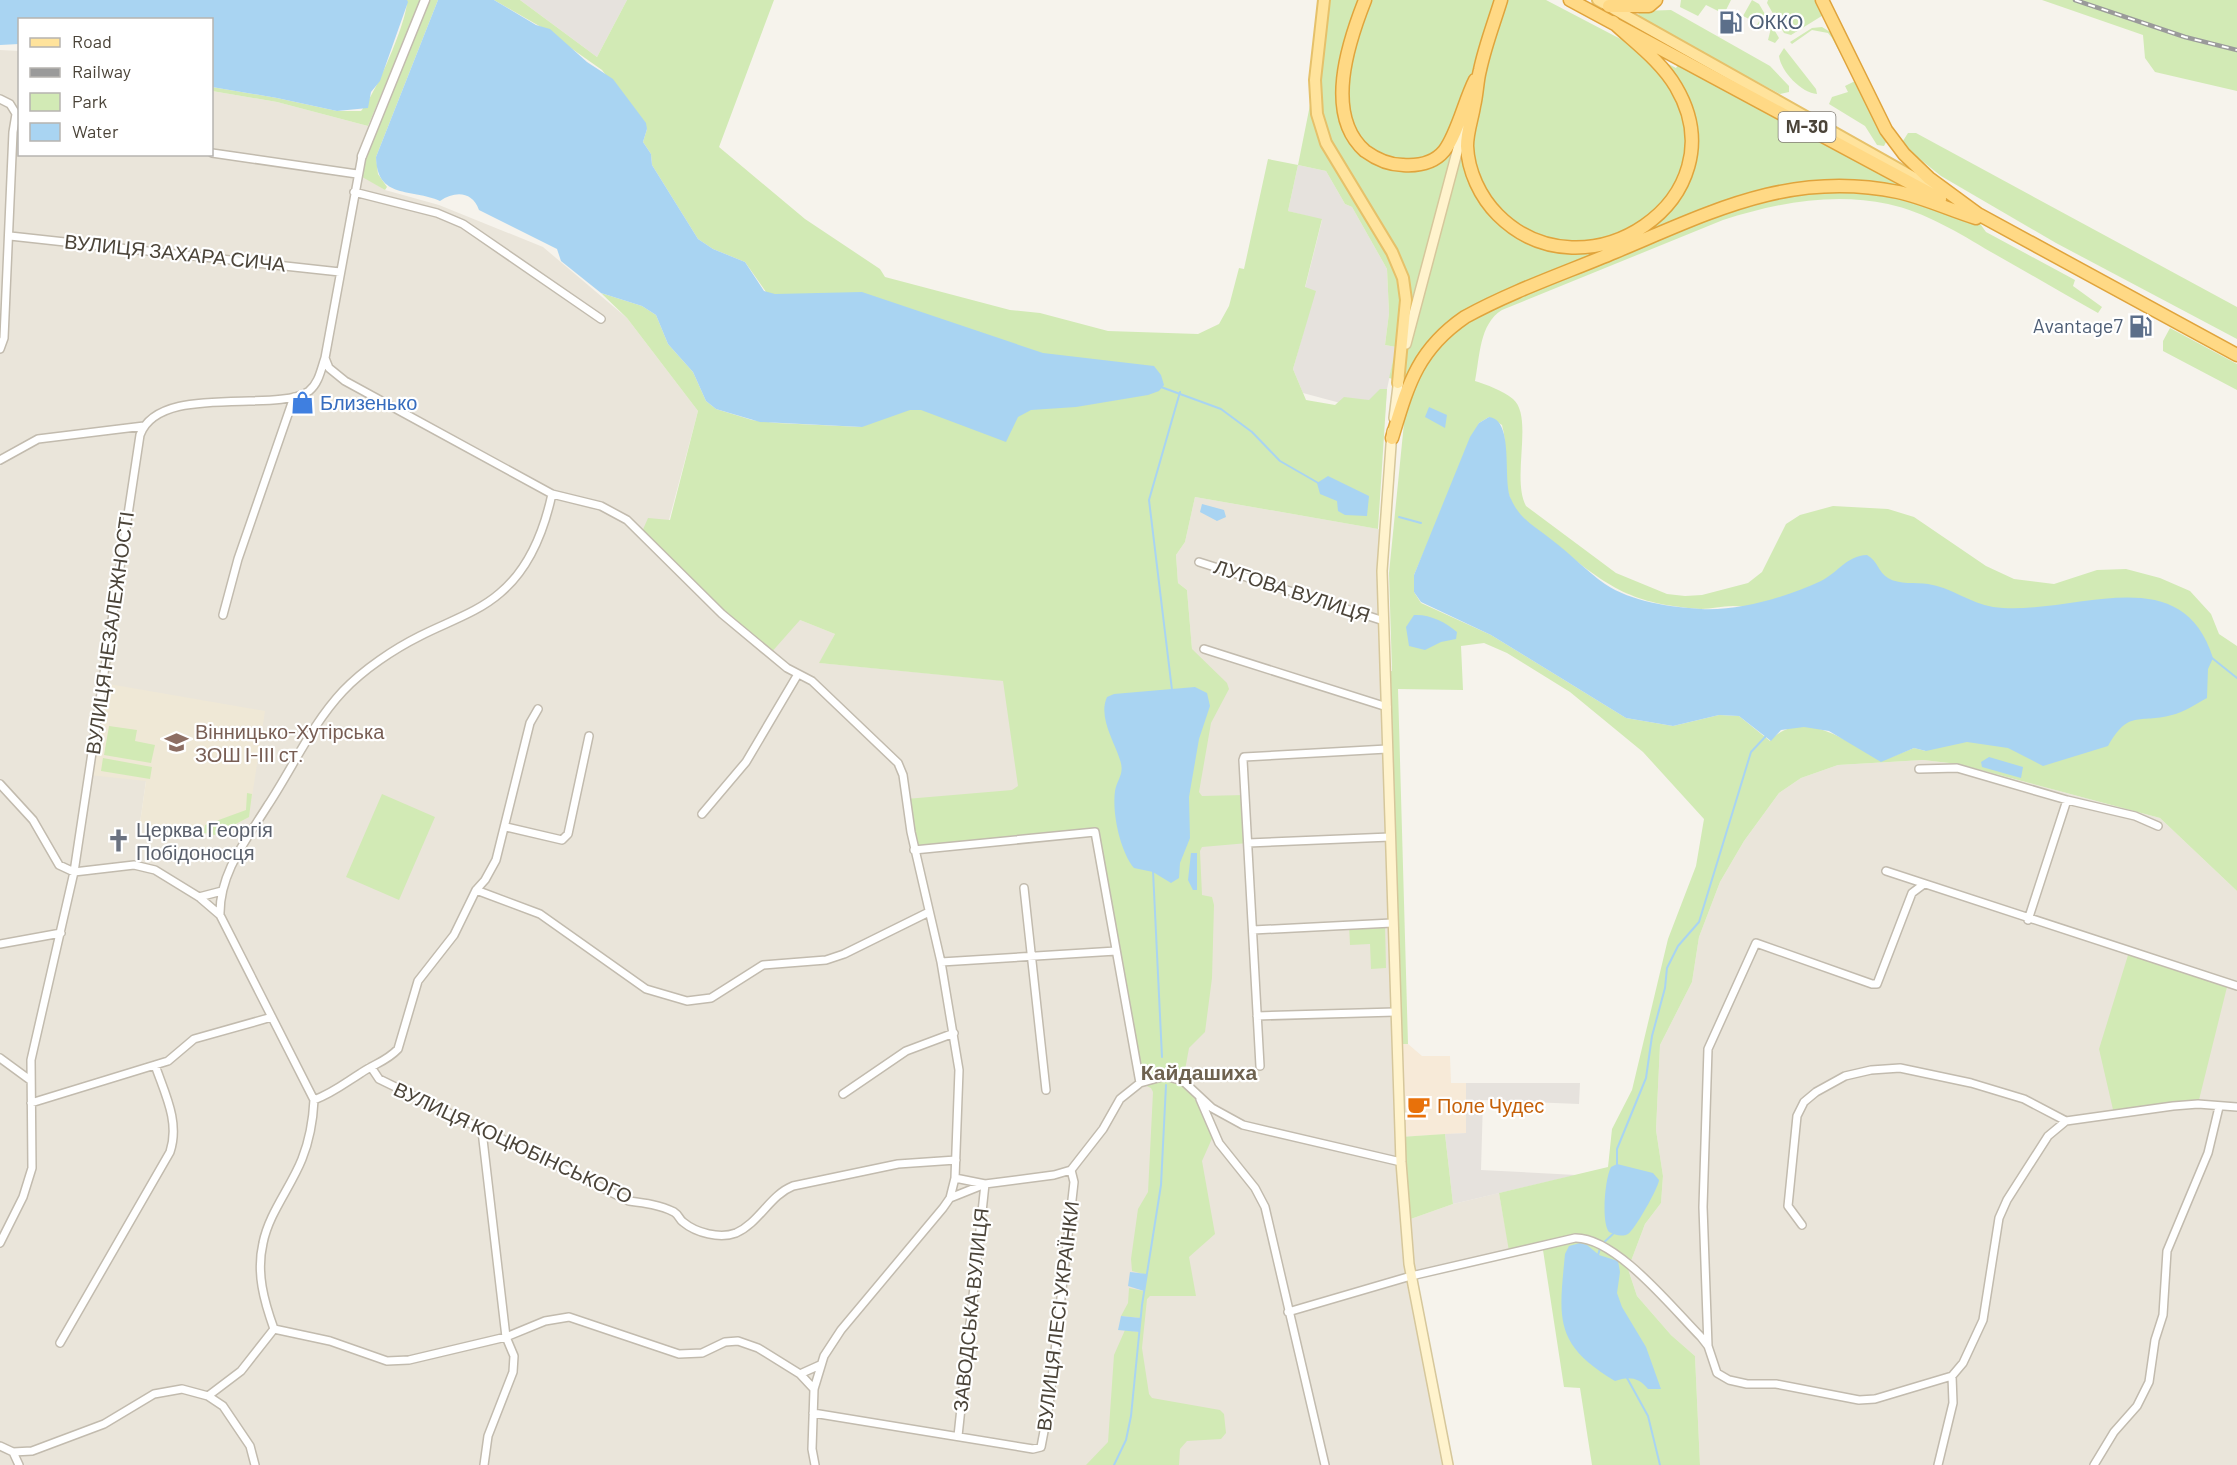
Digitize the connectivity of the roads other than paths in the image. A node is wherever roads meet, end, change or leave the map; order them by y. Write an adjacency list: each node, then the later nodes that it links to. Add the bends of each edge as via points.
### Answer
1 (426, 0): 14 (street)
2 (1324, 0): 24 (main road, via 1315,80 1317,114 1326,143 1392,252 1403,278 1406,300)
3 (1365, 0): 10 (highway, via 1347,63 1343,107 1354,138 1371,155 1399,165 1435,159 1450,141)
4 (1570, 0): 9 (highway, М-30)
5 (1656, 0): 7 (highway, via 1648,6)
6 (1822, 0): 17 (highway, М-30, via 1894,142 1929,178)
7 (1604, 3): 17 (main road)
8 (1500, 5): 10 (highway)
9 (1613, 22): 10 (highway, via 1658,63 1677,88 1691,147 1687,173 1671,202 1644,226 1617,241 1586,248 1546,244 1521,233 1495,212 1477,184 1467,146); 17 (highway, М-30)
10 (1479, 70): 24 (main road, via 1414,309)
11 (0, 99): 12 (street, via 10,104)
12 (18, 117): 18 (street, via 13,132)
13 (213, 153): 15 (street)
14 (362, 156): 15 (street)
15 (357, 174): 16 (street)
16 (354, 192): 19 (street); 20 (street, via 437,213 463,224)
17 (1977, 216): 22 (highway, М-30); 27 (highway, via 1910,195 1839,186 1781,190 1719,208 1482,307 1451,326 1415,369)
18 (10, 236): 19 (street, ВУЛИЦЯ ЗАХАРА СИЧА); 21 (street)
19 (340, 272): 23 (street)
20 (601, 319)
21 (0, 350)
22 (2237, 355)
23 (325, 358): 25 (street, via 314,386); 29 (street, via 329,368 345,381)
24 (1398, 383): 27 (main road)
25 (294, 397): 26 (street, via 193,403 156,416); 31 (street, via 238,559)
26 (144, 426): 28 (street, via 38,438); 50 (street, ВУЛИЦЯ НЕЗАЛЕЖНОСТІ)
27 (1392, 438): 32 (main road, via 1383,560)
28 (0, 460)
29 (552, 494): 34 (street, via 601,506 627,520 722,614); 54 (street, via 535,548 501,592 475,611 420,636 375,664 344,691 322,718 238,850)
30 (1199, 562): 32 (street, ЛУГОВА ВУЛИЦЯ)
31 (223, 615)
32 (1384, 621): 35 (main road)
33 (1204, 649): 35 (street)
34 (798, 674): 42 (street, via 746,762); 47 (street, via 812,681 899,765)
35 (1387, 707): 38 (main road)
36 (538, 709): 44 (street, via 530,723)
37 (589, 736): 44 (street, via 568,834 562,840)
38 (1387, 749): 45 (main road); 46 (street, via 1244,757)
39 (1918, 769): 41 (street, via 1957,768)
40 (0, 784): 50 (street, via 33,820 59,865)
41 (2067, 800): 43 (street, via 2135,816); 58 (street)
42 (702, 814)
43 (2158, 826)
44 (506, 827): 53 (street, via 496,860)
45 (1390, 837): 46 (street); 59 (main road)
46 (1248, 843): 60 (street)
47 (914, 850): 56 (street); 63 (street, via 1095,832)
48 (81, 857): 50 (street)
49 (1886, 871): 51 (street)
50 (74, 872): 55 (street, via 134,865 154,870); 61 (street)
51 (1924, 884): 58 (street); 99 (street, via 1912,893 1877,984 1756,942 1707,1049 1703,1207)
52 (1024, 888): 64 (street)
53 (476, 890): 56 (street, via 540,914 646,989 687,1001 711,998 764,965 826,960 844,954); 74 (street, via 454,935 418,981 398,1049 391,1058)
54 (222, 891): 55 (street); 57 (street)
55 (199, 897): 57 (street)
56 (929, 912): 65 (street)
57 (219, 915): 69 (street)
58 (2028, 920): 66 (street)
59 (1392, 923): 60 (street); 67 (main road)
60 (1253, 930): 68 (street)
61 (61, 933): 62 (street); 75 (street, via 33,1051)
62 (0, 944)
63 (1116, 951): 64 (street); 76 (street)
64 (1030, 958): 65 (street); 77 (street)
65 (941, 962): 70 (street)
66 (2237, 986)
67 (1395, 1012): 68 (street); 87 (main road)
68 (1257, 1016): 73 (street)
69 (272, 1017): 72 (street, via 194,1039 171,1059); 80 (street)
70 (954, 1033): 78 (street, via 906,1052); 86 (street, via 960,1094)
71 (0, 1058): 75 (street)
72 (155, 1065): 81 (street); 98 (street, via 174,1121 170,1152)
73 (1260, 1066)
74 (371, 1067): 80 (street); 85 (street, ВУЛИЦЯ КОЦЮБІНСЬКОГО, via 379,1079)
75 (30, 1080): 81 (street)
76 (1140, 1083): 79 (street, via 1159,1077 1175,1078); 88 (street, via 1120,1099)
77 (1046, 1090)
78 (843, 1094)
79 (1199, 1097): 87 (street, via 1243,1125); 95 (street, via 1219,1143 1262,1200)
80 (315, 1100): 96 (street, via 313,1130 262,1245 262,1295)
81 (31, 1102): 93 (street, via 32,1168)
82 (2219, 1107): 83 (street); 84 (street, via 2173,1106); 116 (street, via 2208,1153 2167,1251 2163,1315 2149,1382 2138,1406 2114,1432)
83 (2237, 1107)
84 (2066, 1121): 92 (street, via 2024,1099 1900,1068 1845,1076 1804,1102 1797,1116 1788,1206); 102 (street, via 2048,1136 2007,1200 1999,1218 1983,1320 1968,1354)
85 (482, 1131): 86 (street, ВУЛИЦЯ КОЦЮБІНСЬКОГО, via 629,1202 656,1205 677,1213 682,1222 719,1236 748,1226 793,1186 898,1164); 97 (street)
86 (956, 1160): 89 (street)
87 (1401, 1162): 94 (main road)
88 (1071, 1170): 90 (street); 106 (street, ВУЛИЦЯ ЛЕСІ УКРАЇНКИ, via 1074,1182 1041,1448)
89 (955, 1178): 90 (street); 91 (street)
90 (985, 1184): 91 (street); 106 (street, ЗАВОДСЬКА ВУЛИЦЯ)
91 (950, 1198): 100 (street, via 841,1330)
92 (1802, 1226)
93 (0, 1244)
94 (1411, 1276): 95 (street); 99 (street, via 1587,1238 1632,1268); 114 (main road)
95 (1288, 1312): 113 (street)
96 (273, 1329): 97 (street, via 330,1341 387,1361 436,1355); 104 (street, via 242,1371)
97 (506, 1336): 101 (street, via 545,1321 569,1317 679,1354 702,1353 725,1342 738,1341 758,1348); 111 (street, via 514,1356 513,1372 488,1436)
98 (60, 1344)
99 (1708, 1346): 102 (street, via 1717,1373 1729,1380 1776,1384 1859,1400 1875,1399)
100 (820, 1365): 101 (street); 103 (street)
101 (800, 1374): 103 (street)
102 (1952, 1376): 115 (street, via 1953,1403)
103 (814, 1389): 105 (street)
104 (208, 1396): 108 (street, via 182,1389 165,1390 104,1424 32,1450); 110 (street, via 233,1419 250,1446)
105 (813, 1413): 106 (street, ВУЛИЦЯ ЛЕСІ УКРАЇНКИ); 112 (street)
106 (958, 1436)
107 (0, 1446): 108 (street)
108 (13, 1452): 109 (street)
109 (19, 1465)
110 (255, 1465)
111 (484, 1465)
112 (815, 1465)
113 (1325, 1465)
114 (1448, 1465)
115 (1938, 1465)
116 (2094, 1465)

